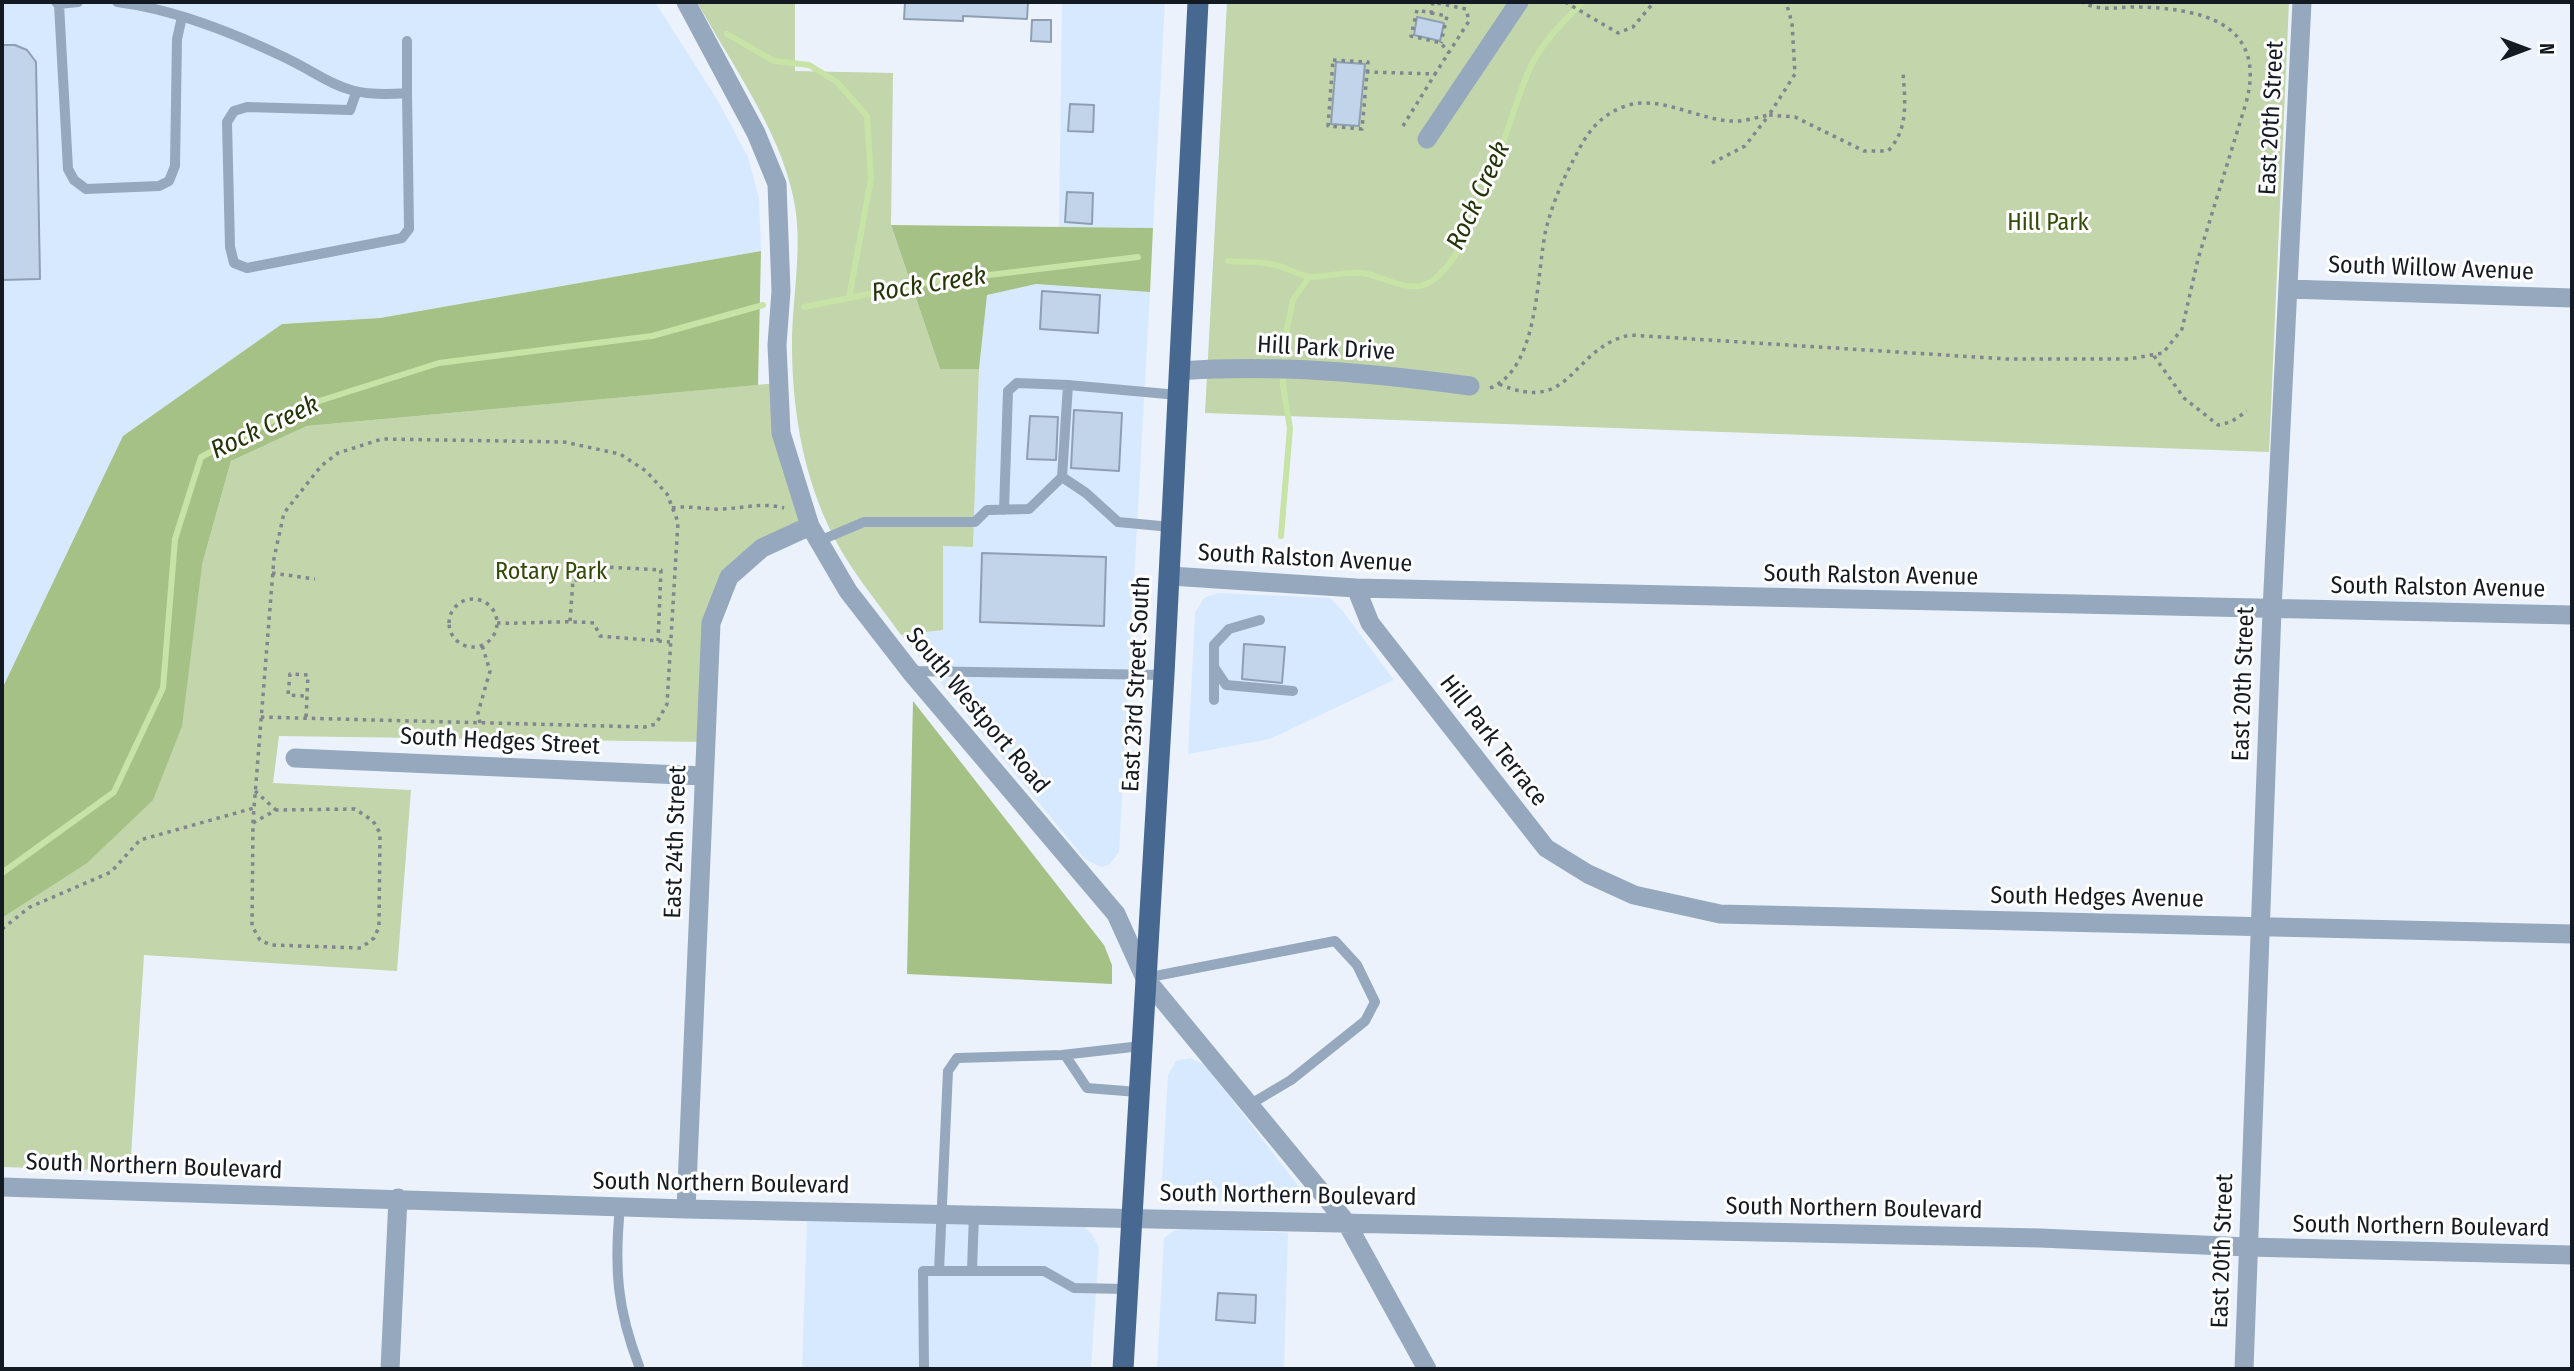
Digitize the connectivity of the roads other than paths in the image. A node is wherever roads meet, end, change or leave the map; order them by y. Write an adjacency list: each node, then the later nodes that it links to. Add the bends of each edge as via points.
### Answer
1 (78, 2): 7 (lane)
2 (117, 2): 8 (lane)
3 (686, 2): 22 (street, South Westport Road, via 756,134 777,184 781,433)
4 (1198, 2): 15 (main road, East 23rd Street South)
5 (1519, 2): 12 (street)
6 (2302, 2): 13 (street, East 20th Street)
7 (58, 3): 8 (lane, via 68,169 86,188 159,186 169,181 175,166 177,39)
8 (182, 17): 10 (lane, via 236,36)
9 (407, 41): 11 (lane)
10 (356, 93): 11 (lane); 11 (lane, via 350,110 247,107 234,111 227,122 234,263 247,268 402,238 409,229)
11 (407, 93)
12 (1427, 139)
13 (2288, 289): 14 (street, South Willow Avenue); 25 (street, East 20th Street)
14 (2572, 298)
15 (1179, 372): 17 (street, Hill Park Drive, via 1295,369); 18 (main road, East 23rd Street South)
16 (1068, 386): 18 (lane); 19 (lane); 20 (lane, via 1017,383 1008,391)
17 (1471, 386)
18 (1178, 395): 21 (main road, East 23rd Street South)
19 (1062, 477): 20 (lane, via 1029,509); 21 (lane, via 1118,522)
20 (1004, 510): 22 (lane, via 986,510 975,522 864,522)
21 (1172, 527): 23 (main road, East 23rd Street South)
22 (809, 533): 29 (street, South Westport Road); 34 (street, East 24th Street, via 762,548 729,577 711,623)
23 (1170, 576): 24 (street, South Ralston Avenue); 30 (main road, East 23rd Street South)
24 (1356, 588): 25 (street, South Ralston Avenue); 35 (street, Hill Park Terrace, via 1370,623 1546,848)
25 (2272, 610): 26 (street, South Ralston Avenue); 36 (street, East 20th Street)
26 (2572, 615)
27 (1260, 620): 28 (lane, via 1229,629 1214,645)
28 (1214, 667): 31 (lane, via 1226,685); 32 (lane)
29 (910, 671): 30 (lane); 38 (street, South Westport Road, via 1116,914)
30 (1164, 675): 38 (main road, East 23rd Street South)
31 (1293, 691)
32 (1214, 700)
33 (295, 758): 34 (street, South Hedges Street)
34 (704, 776): 46 (street, East 24th Street)
35 (1624, 891): 36 (street, South Hedges Avenue, via 1720,914)
36 (2258, 925): 37 (street, South Hedges Avenue); 51 (street, East 20th Street)
37 (2572, 934)
38 (1145, 978): 39 (main road, East 23rd Street South); 42 (street, South Westport Road); 42 (lane, via 1335,941 1357,965 1375,1002 1365,1021 1291,1080)
39 (1141, 1046): 40 (lane); 41 (main road, East 23rd Street South)
40 (1065, 1055): 41 (lane, via 1087,1088); 47 (lane, via 957,1058 947,1071)
41 (1138, 1093): 49 (main road, East 23rd Street South)
42 (1250, 1105): 50 (street, South Westport Road)
43 (2, 1187): 44 (street, South Northern Boulevard)
44 (398, 1198): 45 (street, South Northern Boulevard); 57 (street)
45 (620, 1207): 46 (street, South Northern Boulevard); 56 (lane, via 616,1286 625,1330)
46 (686, 1209): 47 (street, South Northern Boulevard)
47 (940, 1213): 48 (street, South Northern Boulevard); 54 (lane)
48 (974, 1213): 49 (street, South Northern Boulevard); 53 (lane)
49 (1131, 1217): 50 (street, South Northern Boulevard); 55 (main road, East 23rd Street South)
50 (1346, 1222): 51 (street, South Northern Boulevard); 60 (street, South Westport Road)
51 (2248, 1247): 52 (street, South Northern Boulevard); 61 (street, East 20th Street)
52 (2572, 1255)
53 (972, 1270): 54 (lane); 55 (lane, via 1044,1271 1074,1288)
54 (939, 1271): 58 (lane, via 923,1271)
55 (1128, 1289): 59 (main road, East 23rd Street South)
56 (639, 1366)
57 (390, 1369)
58 (924, 1369)
59 (1123, 1369)
60 (1427, 1369)
61 (2244, 1369)

